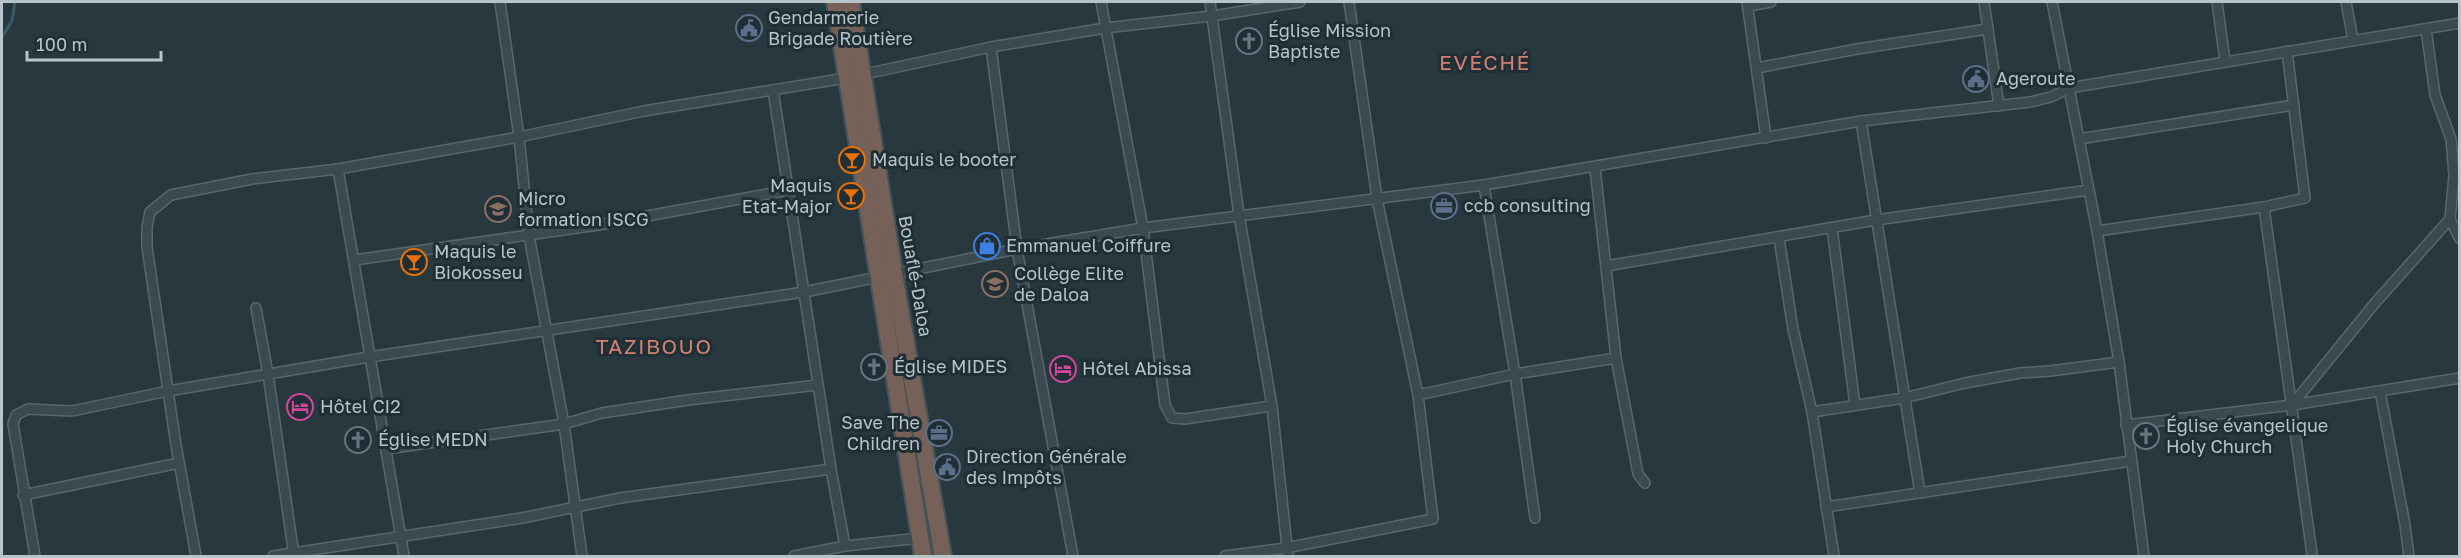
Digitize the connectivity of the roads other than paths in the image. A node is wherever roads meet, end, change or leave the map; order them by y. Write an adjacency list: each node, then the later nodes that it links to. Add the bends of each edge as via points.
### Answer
1 (500, 2): 30 (street)
2 (835, 2): 24 (highway, Bouaflé-Daloa)
3 (851, 2): 24 (highway, Bouaflé-Daloa)
4 (1101, 2): 16 (street)
5 (1210, 2): 14 (street)
6 (1300, 2): 14 (street)
7 (1349, 2): 39 (street)
8 (1771, 2): 13 (street)
9 (1984, 2): 17 (street)
10 (2052, 2): 25 (street)
11 (2217, 2): 22 (street)
12 (2346, 2): 19 (street)
13 (1748, 4): 23 (street)
14 (1212, 16): 16 (street); 41 (street)
15 (2460, 23): 18 (street)
16 (1105, 28): 20 (street); 44 (street)
17 (1988, 29): 23 (street); 28 (street)
18 (2426, 29): 19 (street); 32 (street, via 2435,95)
19 (2353, 40): 21 (street)
20 (991, 47): 24 (street); 50 (street)
21 (2287, 51): 22 (street); 27 (street)
22 (2226, 61): 25 (street)
23 (1757, 68): 31 (street)
24 (854, 76): 26 (street); 53 (highway, Bouaflé-Daloa)
25 (2069, 88): 28 (street, via 2040,99); 33 (street)
26 (773, 90): 30 (street); 37 (street)
27 (2294, 105): 33 (street); 40 (street, via 2305,198)
28 (2000, 106): 29 (street)
29 (1861, 121): 31 (street); 43 (street)
30 (519, 137): 34 (street); 47 (street)
31 (1767, 138): 35 (street)
32 (2456, 138): 42 (street)
33 (2079, 139): 38 (street)
34 (338, 168): 51 (street); 64 (street, via 171,195 150,212 147,247)
35 (1595, 168): 36 (street); 52 (street)
36 (1485, 185): 39 (street); 61 (street)
37 (789, 190): 47 (street); 54 (street)
38 (2089, 190): 43 (street); 46 (street)
39 (1377, 199): 41 (street); 66 (street)
40 (2264, 207): 46 (street); 69 (street)
41 (1239, 215): 44 (street); 70 (street)
42 (2450, 219): 49 (street); 69 (street)
43 (1876, 220): 45 (street); 67 (street)
44 (1143, 228): 50 (street); 70 (street, via 1165,405 1172,418)
45 (1832, 228): 48 (street); 68 (street)
46 (2097, 231): 59 (street)
47 (529, 236): 51 (street); 56 (street)
48 (1779, 238): 52 (street); 71 (street, via 1793,329)
49 (2460, 239)
50 (1017, 249): 53 (street); 98 (street)
51 (355, 260): 57 (street)
52 (1606, 266): 58 (street)
53 (886, 275): 54 (street); 85 (highway, Bouaflé-Daloa); 97 (highway, Bouaflé-Daloa)
54 (804, 292): 56 (street); 63 (street)
55 (256, 308): 60 (street)
56 (546, 330): 57 (street); 72 (street)
57 (369, 357): 60 (street); 74 (street)
58 (1616, 358): 61 (street); 78 (street, via 1638,474)
59 (2119, 363): 67 (street, via 2020,373); 73 (street)
60 (268, 374): 64 (street); 89 (street)
61 (1515, 374): 66 (street); 83 (street)
62 (2460, 378): 65 (street)
63 (818, 385): 72 (street, via 602,413); 77 (street)
64 (168, 391): 76 (street); 80 (street, via 72,411 20,411 13,424)
65 (2380, 391): 69 (street); 102 (street)
66 (1418, 395): 87 (street, via 1433,519)
67 (1904, 398): 68 (street); 79 (street)
68 (1855, 405): 71 (street)
69 (2292, 405): 73 (street); 88 (street)
70 (1272, 406): 87 (street)
71 (1812, 412): 81 (street)
72 (564, 424): 74 (street); 82 (street)
73 (2126, 425): 75 (street)
74 (386, 449): 84 (street)
75 (2131, 461): 79 (street); 101 (street)
76 (179, 463): 80 (street); 91 (street)
77 (831, 470): 82 (street); 86 (street)
78 (1646, 483)
79 (1920, 493): 81 (street)
80 (23, 495): 90 (street)
81 (1826, 507): 100 (street)
82 (576, 508): 84 (street); 94 (street)
83 (1535, 518)
84 (400, 537): 89 (street); 93 (street)
85 (920, 538): 86 (street); 96 (highway, Bouaflé-Daloa)
86 (845, 546): 95 (street)
87 (1287, 552): 99 (street)
88 (2312, 554)
89 (294, 555): 92 (street)
90 (35, 556)
91 (196, 556)
92 (273, 556)
93 (404, 556)
94 (582, 556)
95 (794, 556)
96 (923, 556)
97 (943, 556)
98 (1073, 556)
99 (1225, 556)
100 (1834, 556)
101 (2144, 556)
102 (2409, 556)

